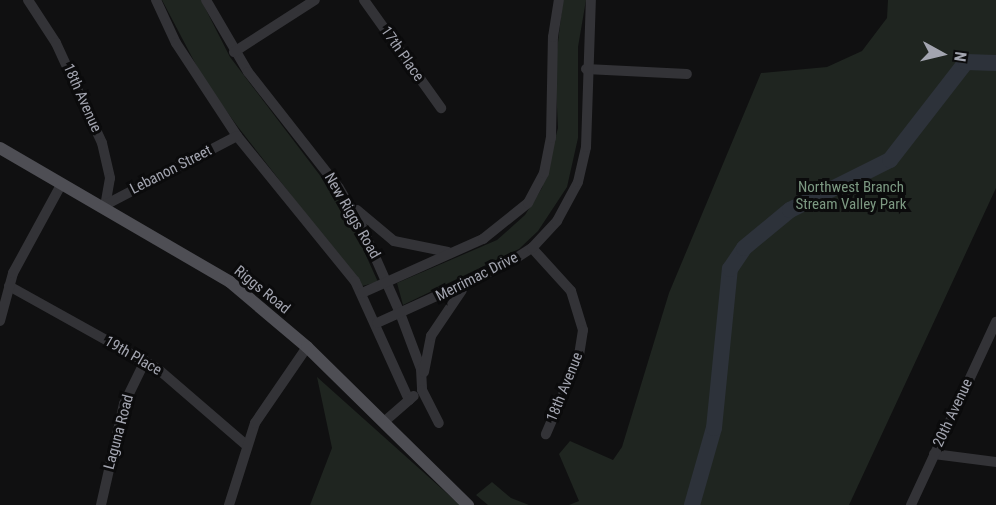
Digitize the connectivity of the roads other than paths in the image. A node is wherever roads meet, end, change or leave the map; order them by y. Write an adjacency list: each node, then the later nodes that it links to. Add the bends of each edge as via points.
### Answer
1 (28, 0): 16 (street, 18th Avenue, via 56,43 106,153)
2 (156, 0): 12 (street, New Riggs Road, via 176,43)
3 (206, 0): 8 (street, New Riggs Road)
4 (315, 0): 8 (street)
5 (364, 0): 11 (street, 17th Place)
6 (559, 0): 18 (street, via 544,173 510,222)
7 (591, 0): 9 (street, Merrimac Drive)
8 (234, 52): 15 (street, New Riggs Road)
9 (586, 69): 10 (street); 17 (street, Merrimac Drive, via 582,170 565,208)
10 (687, 74)
11 (441, 108)
12 (237, 136): 16 (street, Lebanon Street); 22 (street, New Riggs Road)
13 (0, 148): 14 (main road, Riggs Road)
14 (62, 183): 16 (main road, Riggs Road); 21 (street)
15 (339, 188): 18 (street, via 394,241 436,253); 20 (street, New Riggs Road)
16 (105, 205): 27 (main road, Riggs Road, via 230,282)
17 (532, 248): 19 (street, Merrimac Drive); 33 (street, 18th Avenue, via 571,291 583,330 578,360)
18 (457, 250): 20 (street)
19 (474, 281): 23 (street, Merrimac Drive); 29 (street, via 440,317)
20 (387, 282): 22 (street); 23 (street, New Riggs Road)
21 (9, 286): 24 (street); 28 (street, 19th Place)
22 (362, 293): 26 (street, New Riggs Road)
23 (400, 313): 26 (street, Merrimac Drive); 29 (street, New Riggs Road, via 422,369)
24 (0, 321)
25 (996, 322): 35 (street, 20th Avenue)
26 (377, 323): 30 (street, New Riggs Road)
27 (307, 347): 31 (main road, Riggs Road); 34 (street, via 264,404)
28 (145, 361): 34 (street, 19th Place); 38 (street, Laguna Road, via 124,404)
29 (422, 390): 30 (street); 32 (street, New Riggs Road)
30 (409, 400): 31 (street)
31 (385, 421): 40 (main road, Riggs Road)
32 (439, 423)
33 (546, 434)
34 (245, 444): 39 (street)
35 (934, 454): 36 (street); 37 (street, 20th Avenue)
36 (996, 462)
37 (912, 504)
38 (100, 505)
39 (229, 505)
40 (468, 505)

